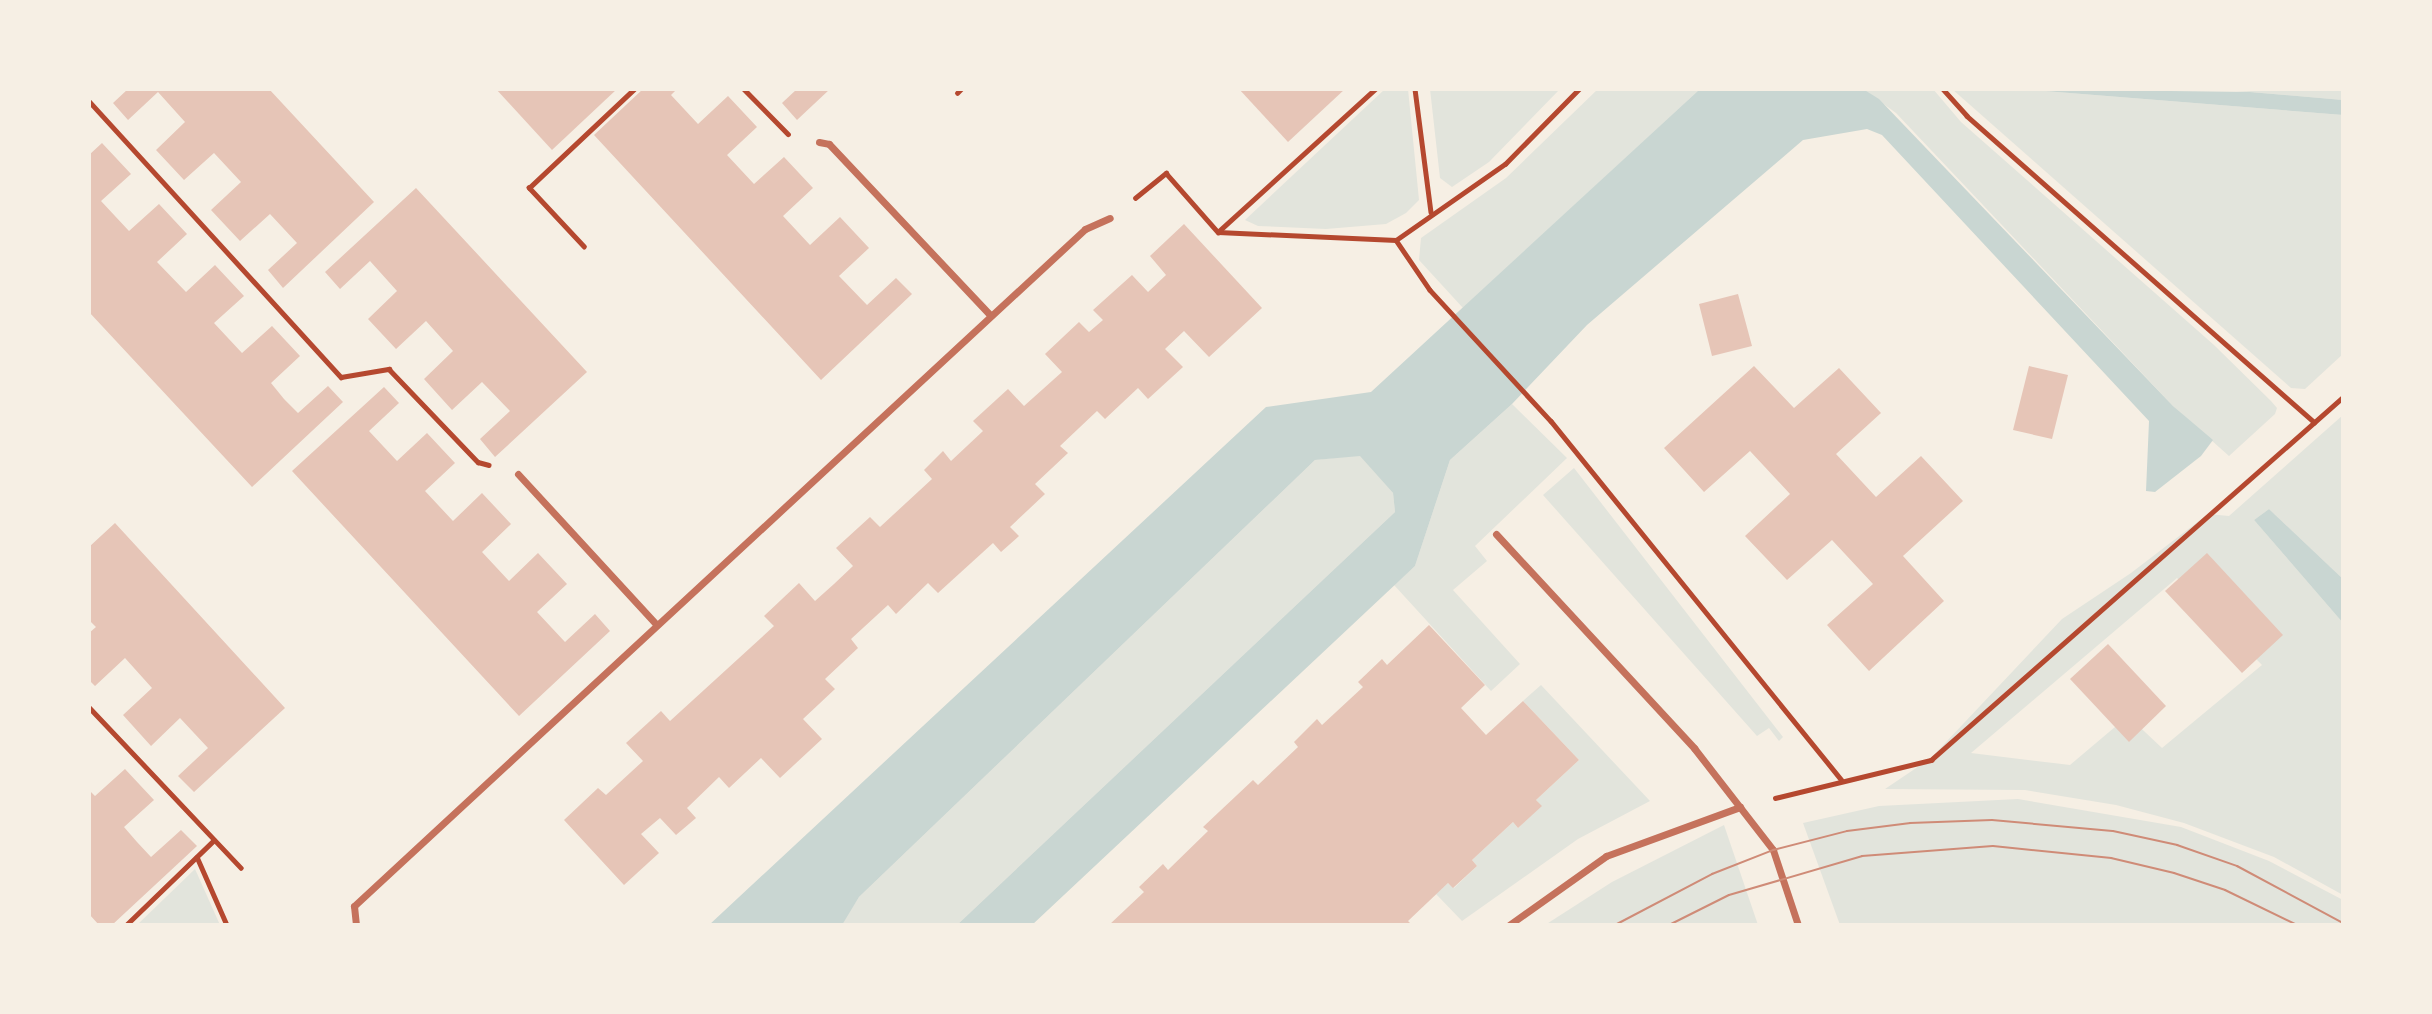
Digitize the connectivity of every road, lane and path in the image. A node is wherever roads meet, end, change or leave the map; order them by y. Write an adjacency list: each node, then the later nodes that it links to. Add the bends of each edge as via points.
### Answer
1 (634, 89): 13 (path, via 529,188)
2 (744, 89): 8 (path, via 786,134)
3 (1375, 89): 11 (path)
4 (1415, 89): 9 (path)
5 (1579, 89): 9 (path, via 1505,164)
6 (1943, 89): 16 (path, via 1967,116)
7 (89, 101): 17 (path, via 341,377 389,369 478,462)
8 (819, 142): 14 (street, via 829,144)
9 (1431, 212): 12 (path)
10 (1110, 218): 11 (path, via 1167,173); 14 (street, via 1085,229)
11 (1218, 232): 12 (path)
12 (1396, 240): 21 (path, via 1430,290 1551,421)
13 (584, 247)
14 (991, 316): 19 (street)
15 (2343, 397): 16 (path)
16 (2314, 422): 21 (path, via 1931,760)
17 (518, 474): 19 (street)
18 (1496, 534): 22 (street, via 1694,748)
19 (657, 625): 28 (street, via 354,906)
20 (89, 707): 23 (path)
21 (1841, 779): 22 (path)
22 (1740, 807): 29 (street, via 1606,856); 30 (street, via 1773,850)
23 (214, 839): 24 (path); 25 (path)
24 (197, 857): 26 (path); 27 (path)
25 (241, 868)
26 (126, 925)
27 (227, 925)
28 (356, 925)
29 (1509, 925)
30 (1798, 925)

